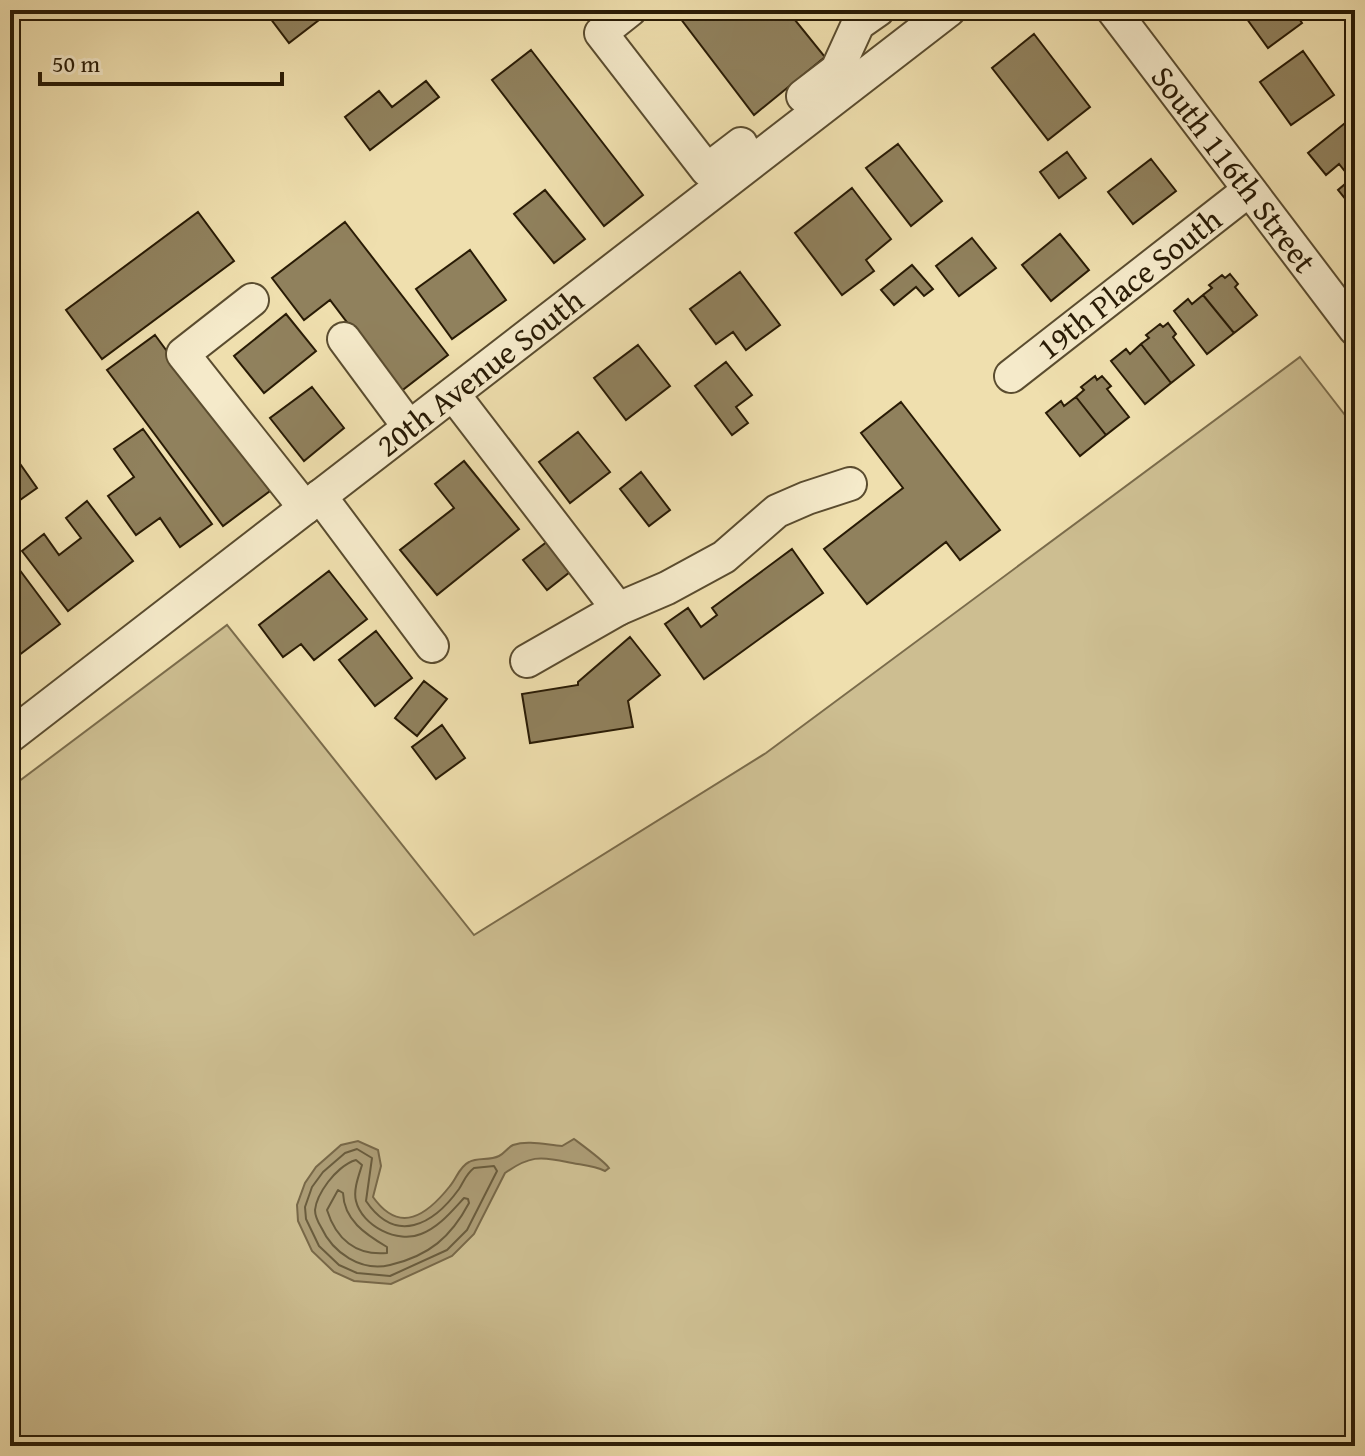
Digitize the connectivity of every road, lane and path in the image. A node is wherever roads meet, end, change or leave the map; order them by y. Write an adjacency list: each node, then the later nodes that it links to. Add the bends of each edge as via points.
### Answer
1 (630, 10): 2 (street, via 601,33 707,170 837,70 858,24)
2 (878, 10)
3 (949, 10): 10 (street, 20th Avenue South)
4 (1113, 10): 5 (street, South 116th Street)
5 (1249, 190): 7 (street, South 116th Street); 9 (street, 19th Place South)
6 (252, 300): 13 (street, via 183,354)
7 (1355, 329)
8 (344, 339): 11 (street)
9 (1011, 376)
10 (453, 394): 11 (street, 20th Avenue South); 14 (street)
11 (409, 427): 13 (street, 20th Avenue South)
12 (850, 484): 14 (street, via 777,511 724,557)
13 (312, 502): 15 (street); 17 (street, 20th Avenue South)
14 (618, 609): 16 (street)
15 (432, 646)
16 (527, 661)
17 (10, 736)

